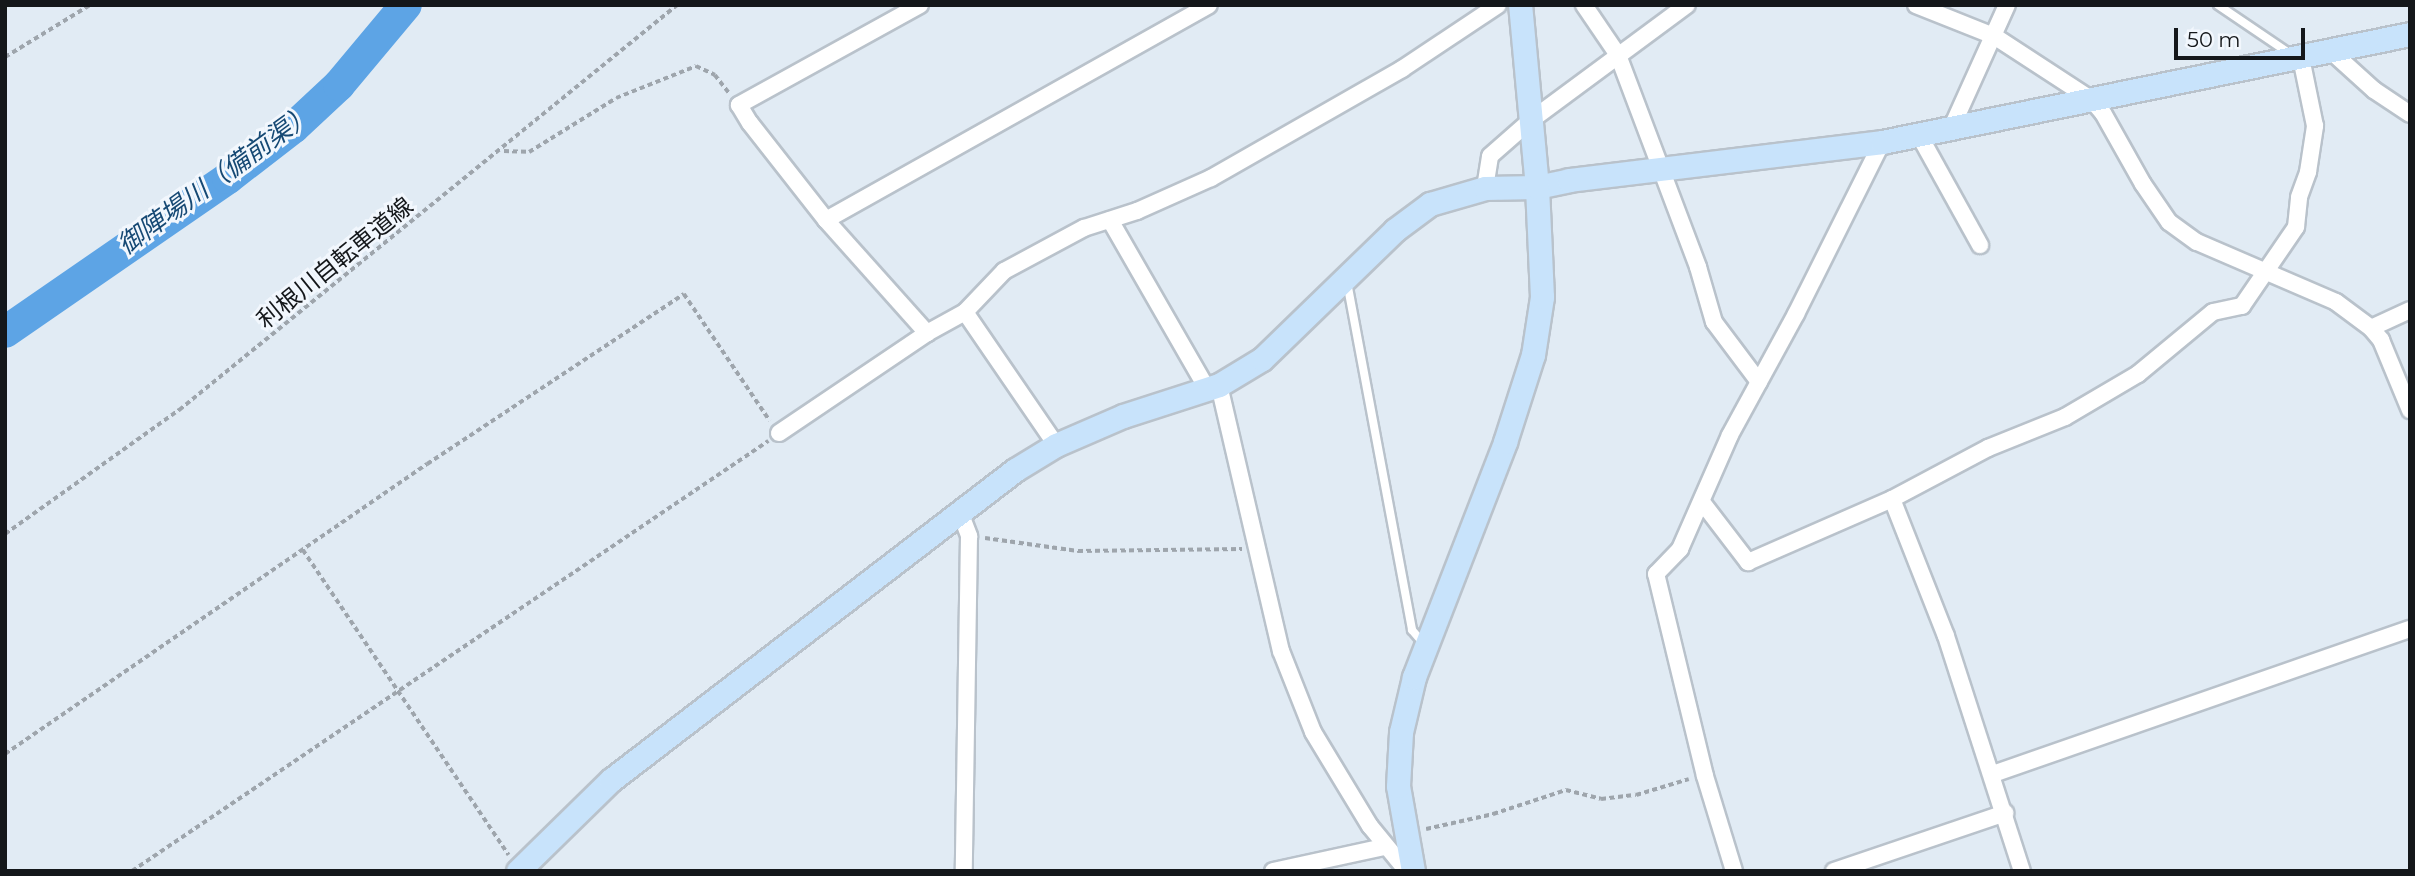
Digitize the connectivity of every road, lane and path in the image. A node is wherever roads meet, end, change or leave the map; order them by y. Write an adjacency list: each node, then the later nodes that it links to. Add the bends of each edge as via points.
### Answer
1 (89, 5): 16 (path)
2 (677, 5): 25 (path, 利根川自転車道線)
3 (920, 5): 19 (street)
4 (1209, 5): 29 (street)
5 (1498, 5): 30 (street, via 1402,69 1265,148 1210,178)
6 (1520, 5): 21 (street)
7 (1584, 5): 15 (street)
8 (1687, 5): 15 (street)
9 (1916, 5): 13 (street)
10 (2007, 5): 13 (street)
11 (2218, 5): 17 (lane)
12 (2410, 34): 14 (street)
13 (1994, 36): 18 (street); 22 (street)
14 (2332, 52): 17 (street); 20 (street, via 2374,90)
15 (1618, 55): 21 (street); 26 (street)
16 (5, 57)
17 (2298, 58): 18 (street); 32 (street, via 2315,125 2296,228)
18 (2092, 100): 22 (street); 32 (street, via 2169,222 2197,242)
19 (740, 105): 25 (path, via 715,75 696,66 616,98 529,152); 29 (street)
20 (2410, 114)
21 (1530, 121): 27 (street); 28 (street, via 1490,156)
22 (1951, 129): 23 (street)
23 (1919, 135): 24 (street); 31 (street)
24 (1882, 142): 26 (street); 38 (street)
25 (501, 151): 46 (path, 利根川自転車道線, via 180,410)
26 (1661, 169): 27 (street); 38 (street, via 1714,322)
27 (1537, 187): 28 (street); 51 (street, via 1542,297 1533,355 1505,442)
28 (1485, 188): 33 (street, via 1430,204 1395,230)
29 (826, 220): 37 (street)
30 (1110, 220): 35 (street, via 1084,228 1004,271); 39 (street)
31 (1980, 245)
32 (2267, 270): 36 (street, via 2336,302); 43 (street, via 2242,306 2213,312 2138,374 2065,417 1988,448)
33 (1347, 279): 39 (street, via 1262,359); 51 (lane, via 1412,630)
34 (2410, 310): 36 (street)
35 (965, 312): 37 (street); 42 (street)
36 (2371, 328): 40 (street, via 2381,340)
37 (927, 332): 41 (street)
38 (1759, 382): 44 (street)
39 (1213, 387): 42 (street, via 1123,416); 48 (street)
40 (2410, 410)
41 (779, 433): 49 (path, via 684,294); 52 (path)
42 (1056, 446): 45 (street)
43 (1892, 499): 44 (street, via 1748,562); 54 (street)
44 (1702, 502): 55 (street, via 1680,549 1656,575)
45 (960, 512): 47 (street); 60 (street, via 611,780)
46 (5, 534)
47 (969, 536): 48 (path, via 1078,551); 61 (street)
48 (1257, 549): 58 (street, via 1281,651 1313,732)
49 (303, 550): 52 (path); 53 (path)
50 (2410, 629): 54 (street)
51 (1425, 646): 57 (street, via 1401,733 1398,786)
52 (400, 690): 59 (path); 60 (path)
53 (5, 754)
54 (1993, 774): 56 (street)
55 (1704, 776): 57 (path, via 1636,795 1601,799 1566,790 1493,814); 65 (street)
56 (2005, 813): 66 (street); 67 (street)
57 (1406, 834): 64 (street)
58 (1384, 847): 62 (street); 63 (street)
59 (132, 871)
60 (519, 871)
61 (964, 871)
62 (1273, 871)
63 (1407, 871)
64 (1413, 871)
65 (1734, 871)
66 (1834, 871)
67 (2022, 871)

